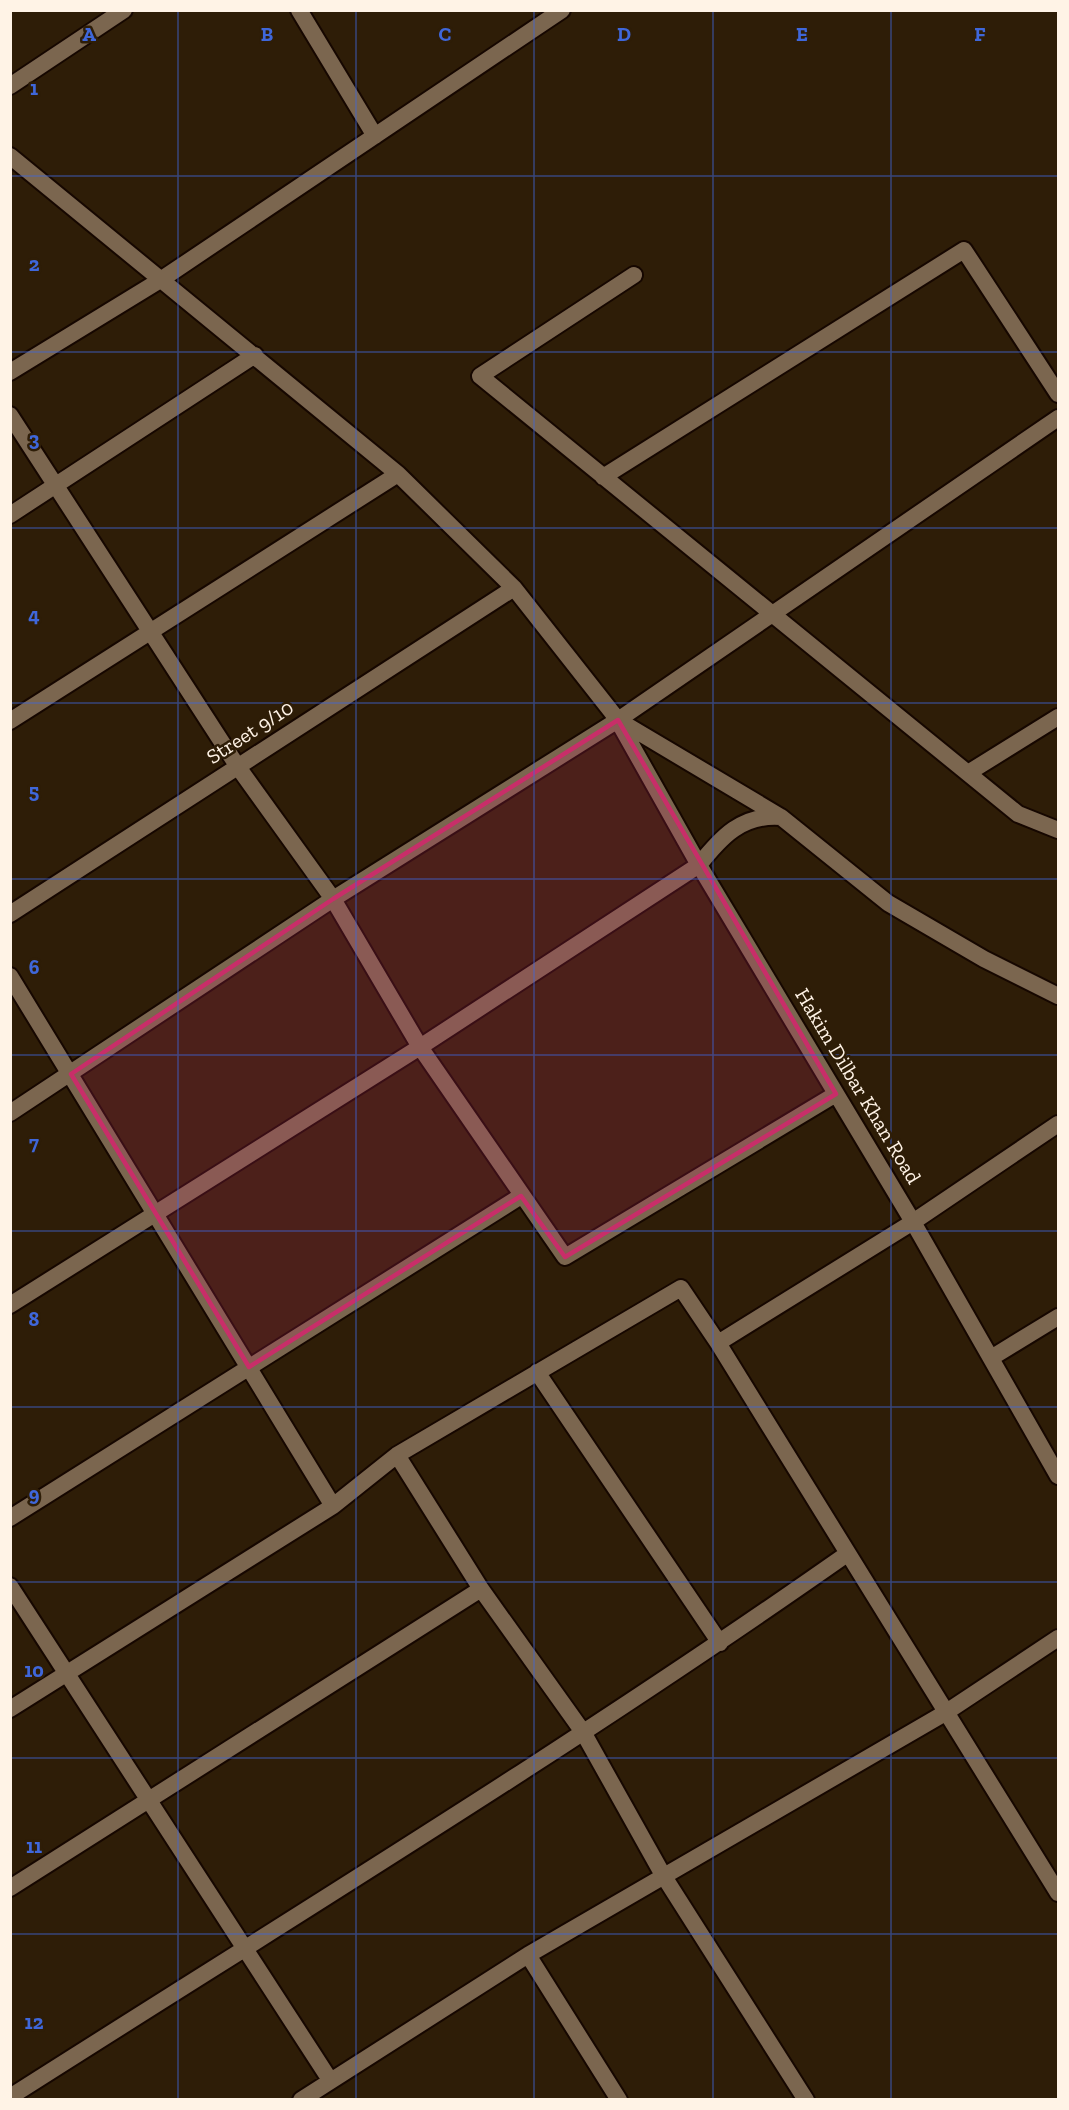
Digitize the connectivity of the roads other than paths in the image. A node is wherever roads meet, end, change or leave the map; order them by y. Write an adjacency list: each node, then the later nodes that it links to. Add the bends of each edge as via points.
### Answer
1 (124, 10): 4 (street)
2 (299, 10): 5 (street)
3 (562, 10): 5 (street)
4 (10, 86)
5 (375, 136): 8 (street)
6 (10, 156): 8 (street)
7 (634, 275): 15 (street, via 480,376)
8 (162, 279): 9 (street); 10 (street)
9 (255, 355): 14 (street); 16 (street)
10 (10, 372)
11 (1059, 394): 15 (street, via 964,250)
12 (10, 415): 16 (street)
13 (1059, 418): 19 (street)
14 (398, 474): 18 (street); 20 (street)
15 (603, 477): 19 (street)
16 (56, 485): 17 (street); 20 (street)
17 (10, 515)
18 (514, 588): 22 (street); 24 (street, Street 9/10)
19 (773, 614): 22 (street); 25 (street)
20 (151, 632): 23 (street); 24 (street)
21 (1059, 717): 25 (street)
22 (618, 720): 26 (street); 28 (street, Hakim Dilbar Khan Road); 29 (street)
23 (10, 721)
24 (238, 767): 29 (street); 30 (street, Street 9/10)
25 (968, 773): 27 (street, via 1018,814)
26 (781, 817): 28 (street, via 766,816 735,828 717,842); 32 (street, via 888,903 984,959)
27 (1059, 830)
28 (699, 865): 33 (street); 35 (street, Hakim Dilbar Khan Road)
29 (333, 899): 33 (street); 34 (street)
30 (10, 914)
31 (10, 976): 34 (street)
32 (1059, 996)
33 (420, 1047): 38 (street); 39 (street)
34 (71, 1074): 36 (street); 39 (street)
35 (836, 1094): 38 (street, via 565,1257); 40 (street, Hakim Dilbar Khan Road)
36 (10, 1113)
37 (1059, 1124): 40 (street)
38 (521, 1196): 45 (street)
39 (155, 1213): 41 (street); 45 (street)
40 (912, 1222): 43 (street); 44 (street, Hakim Dilbar Khan Road)
41 (10, 1305)
42 (1059, 1317): 44 (street)
43 (718, 1343): 46 (street, via 681,1288); 51 (street)
44 (991, 1358): 48 (street, Hakim Dilbar Khan Road)
45 (249, 1368): 49 (street); 50 (street)
46 (537, 1372): 47 (street); 55 (street)
47 (397, 1455): 49 (street); 53 (street)
48 (1059, 1476)
49 (333, 1506): 56 (street)
50 (10, 1518)
51 (847, 1554): 55 (street); 58 (street)
52 (10, 1586): 56 (street)
53 (481, 1589): 59 (street); 60 (street)
54 (1059, 1638): 58 (street)
55 (720, 1643): 59 (street)
56 (67, 1673): 57 (street); 60 (street)
57 (10, 1709)
58 (945, 1713): 61 (street); 63 (street)
59 (583, 1732): 61 (street); 64 (street)
60 (149, 1800): 62 (street); 64 (street)
61 (663, 1875): 65 (street); 70 (street)
62 (10, 1888)
63 (1059, 1893)
64 (244, 1947): 66 (street); 67 (street)
65 (528, 1955): 66 (street); 69 (street)
66 (330, 2080): 68 (street)
67 (10, 2097)
68 (301, 2100)
69 (619, 2100)
70 (806, 2100)

